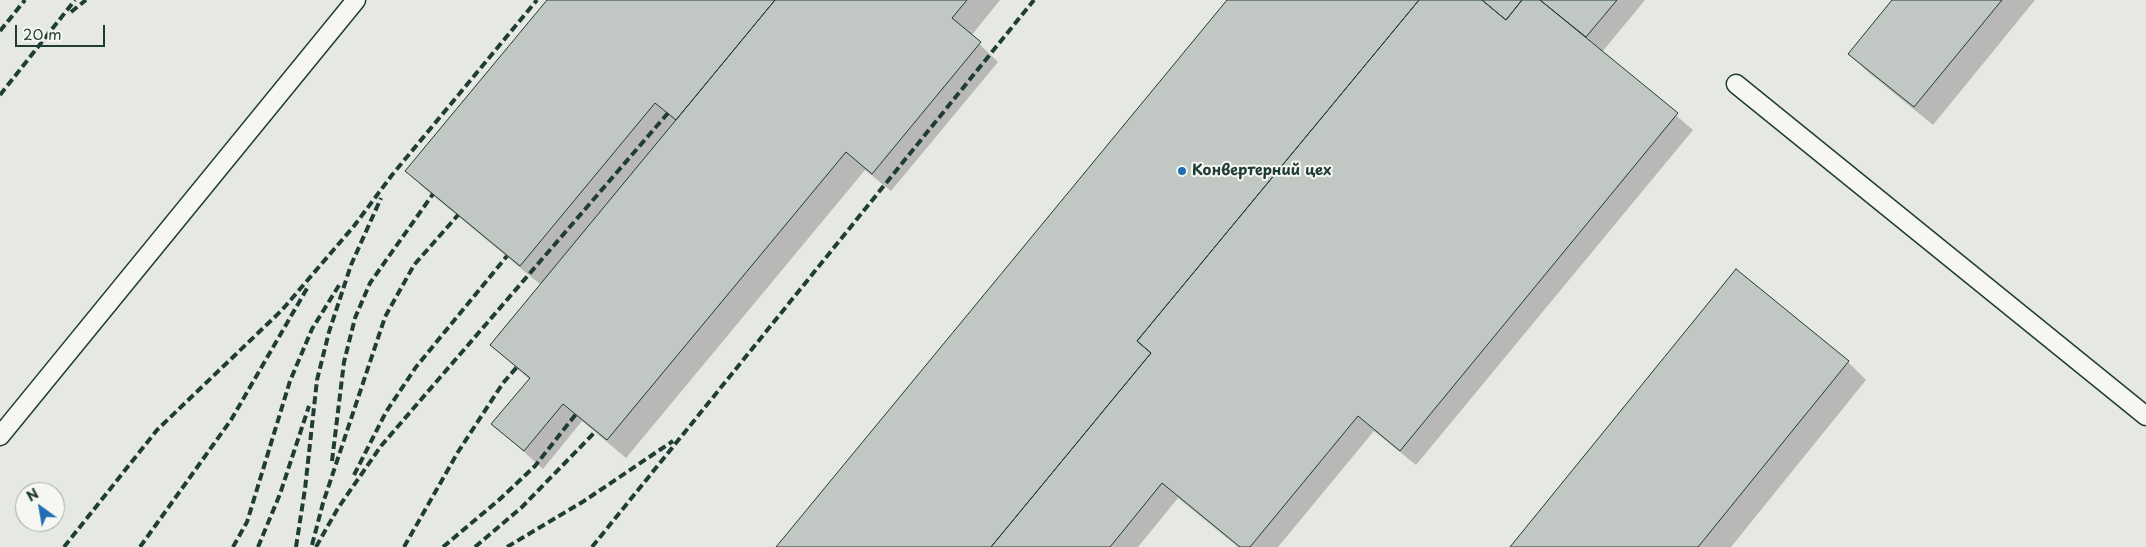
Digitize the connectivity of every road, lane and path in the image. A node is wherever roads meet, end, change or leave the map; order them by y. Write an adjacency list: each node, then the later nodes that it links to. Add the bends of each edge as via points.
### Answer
1 (356, 0): 4 (lane)
2 (1736, 84): 3 (lane)
3 (2146, 416)
4 (0, 436)

